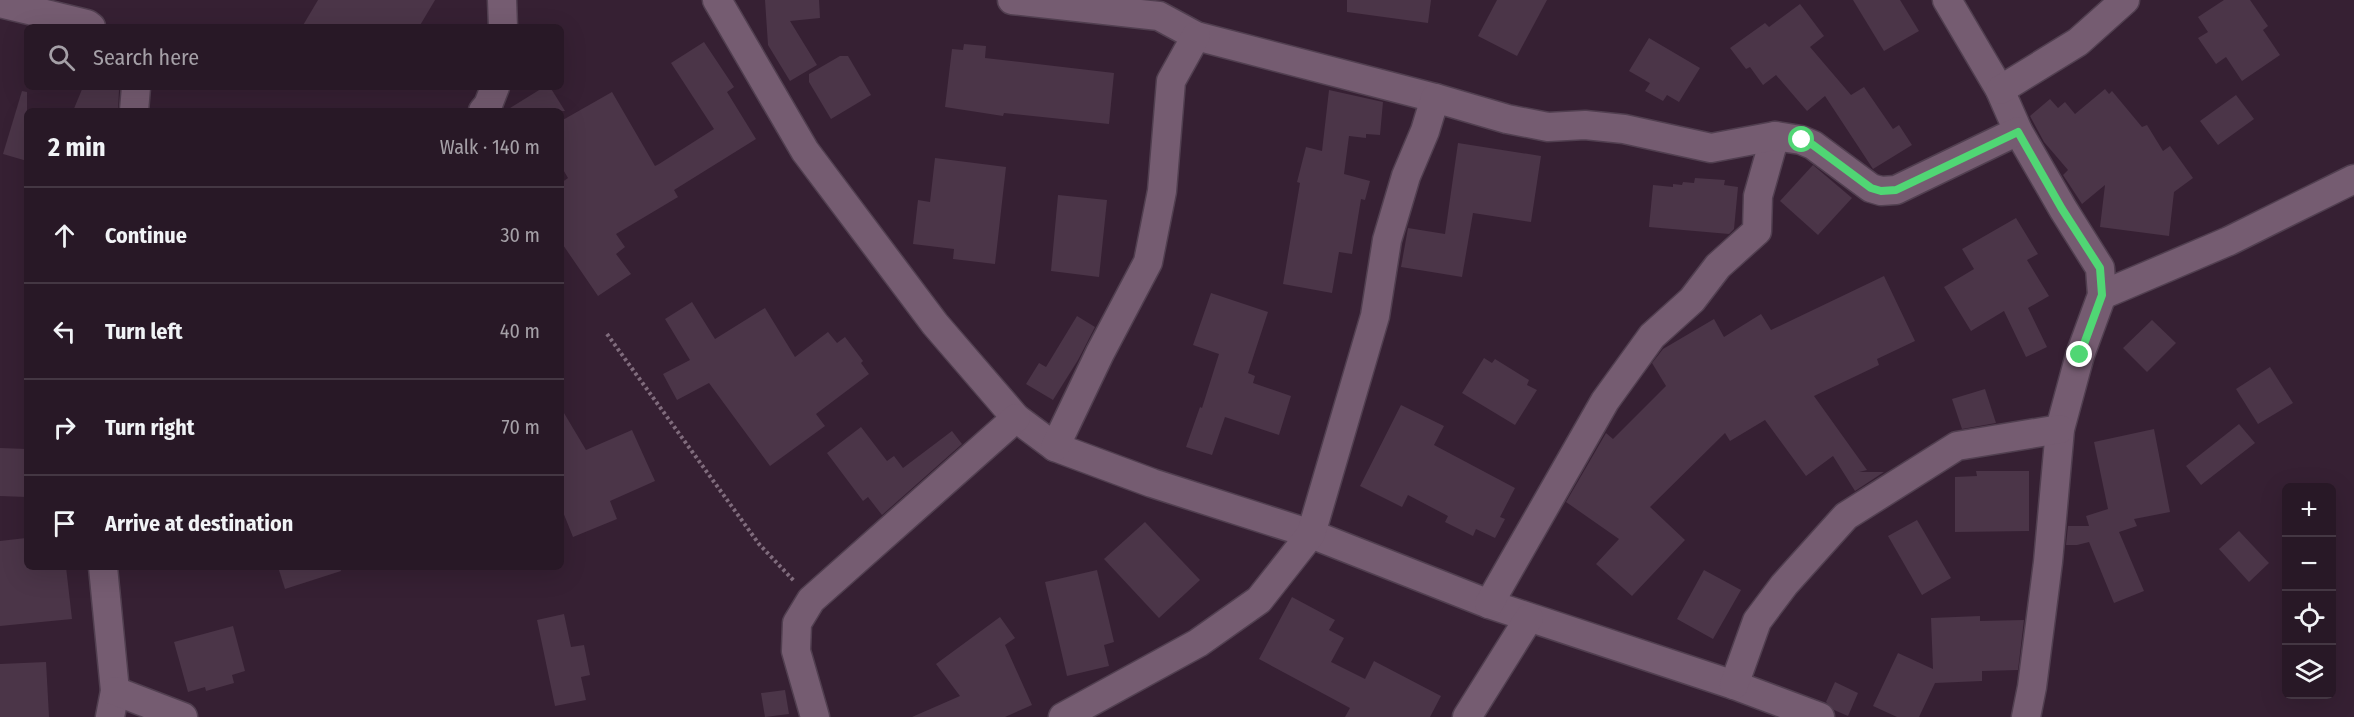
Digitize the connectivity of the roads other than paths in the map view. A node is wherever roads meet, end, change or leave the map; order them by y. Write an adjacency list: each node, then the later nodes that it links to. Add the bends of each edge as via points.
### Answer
1 (502, 0): 8 (street)
2 (717, 0): 20 (street, via 805,152 934,324)
3 (1012, 0): 9 (street, via 1159,16)
4 (1947, 0): 12 (street)
5 (2125, 0): 12 (street, via 2078,42)
6 (0, 3): 7 (street)
7 (87, 24)
8 (503, 24)
9 (1196, 36): 13 (street); 22 (street, via 1172,81 1162,191 1148,262)
10 (136, 90): 14 (street)
11 (494, 90): 15 (street)
12 (2000, 90): 16 (street)
13 (1435, 98): 17 (street, via 1548,127 1624,129 1711,148); 23 (street, via 1387,240 1375,316)
14 (134, 108)
15 (486, 108)
16 (2018, 132): 17 (street, via 1896,190 1881,191 1871,188 1813,145); 19 (street, via 2100,268)
17 (1775, 136): 25 (street, via 1758,196 1756,231 1718,266 1692,300 1652,336 1611,392)
18 (2354, 179): 19 (street, via 2229,241)
19 (2102, 295): 21 (street, via 2080,355)
20 (1016, 418): 22 (street); 30 (street, via 811,600 797,623 796,651)
21 (2060, 429): 27 (street, via 1957,446 1846,516 1756,621); 34 (street, via 2048,562)
22 (1055, 447): 23 (street)
23 (1311, 534): 25 (street); 31 (street, via 1258,600 1198,643)
24 (103, 570): 28 (street)
25 (1488, 604): 26 (street)
26 (1529, 618): 27 (street); 32 (street)
27 (1734, 685): 33 (street)
28 (113, 704): 29 (street)
29 (183, 717)
30 (815, 717)
31 (1063, 717)
32 (1467, 717)
33 (1821, 717)
34 (2026, 717)

